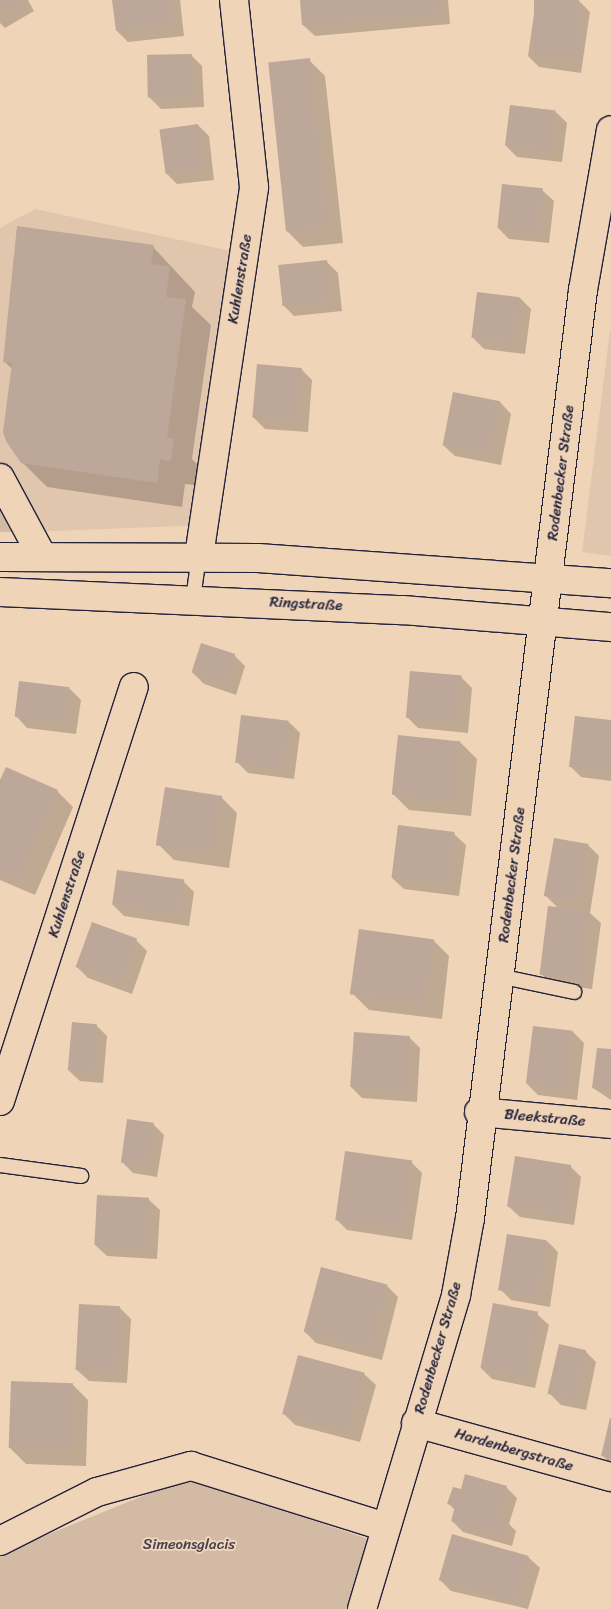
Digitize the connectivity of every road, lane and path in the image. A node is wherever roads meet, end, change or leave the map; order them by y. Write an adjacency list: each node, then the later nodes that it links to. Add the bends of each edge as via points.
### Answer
1 (234, 0): 5 (street, Kuhlenstraße, via 254,187)
2 (611, 130): 7 (street, Rodenbecker Straße, via 582,290)
3 (0, 478): 4 (street)
4 (42, 556): 5 (street); 6 (street)
5 (199, 556): 7 (street); 10 (lane)
6 (0, 557)
7 (548, 577): 8 (street); 11 (street, Rodenbecker Straße)
8 (611, 583)
9 (0, 592): 10 (street, Ringstraße)
10 (193, 599): 11 (street, Ringstraße)
11 (543, 621): 12 (street, Ringstraße); 14 (street, Rodenbecker Straße)
12 (611, 627)
13 (134, 686): 16 (street, Kuhlenstraße)
14 (499, 976): 15 (lane); 17 (street, Rodenbecker Straße)
15 (574, 992)
16 (0, 1101)
17 (480, 1112): 18 (street, Bleekstraße); 21 (street, Rodenbecker Straße, via 470,1218 456,1294)
18 (611, 1124)
19 (0, 1165): 20 (lane)
20 (81, 1176)
21 (416, 1423): 22 (street, Hardenbergstraße); 23 (street, Rodenbecker Straße)
22 (611, 1477)
23 (386, 1527): 24 (street, via 191,1466 97,1492); 25 (street, Rodenbecker Straße)
24 (0, 1541)
25 (362, 1609)

